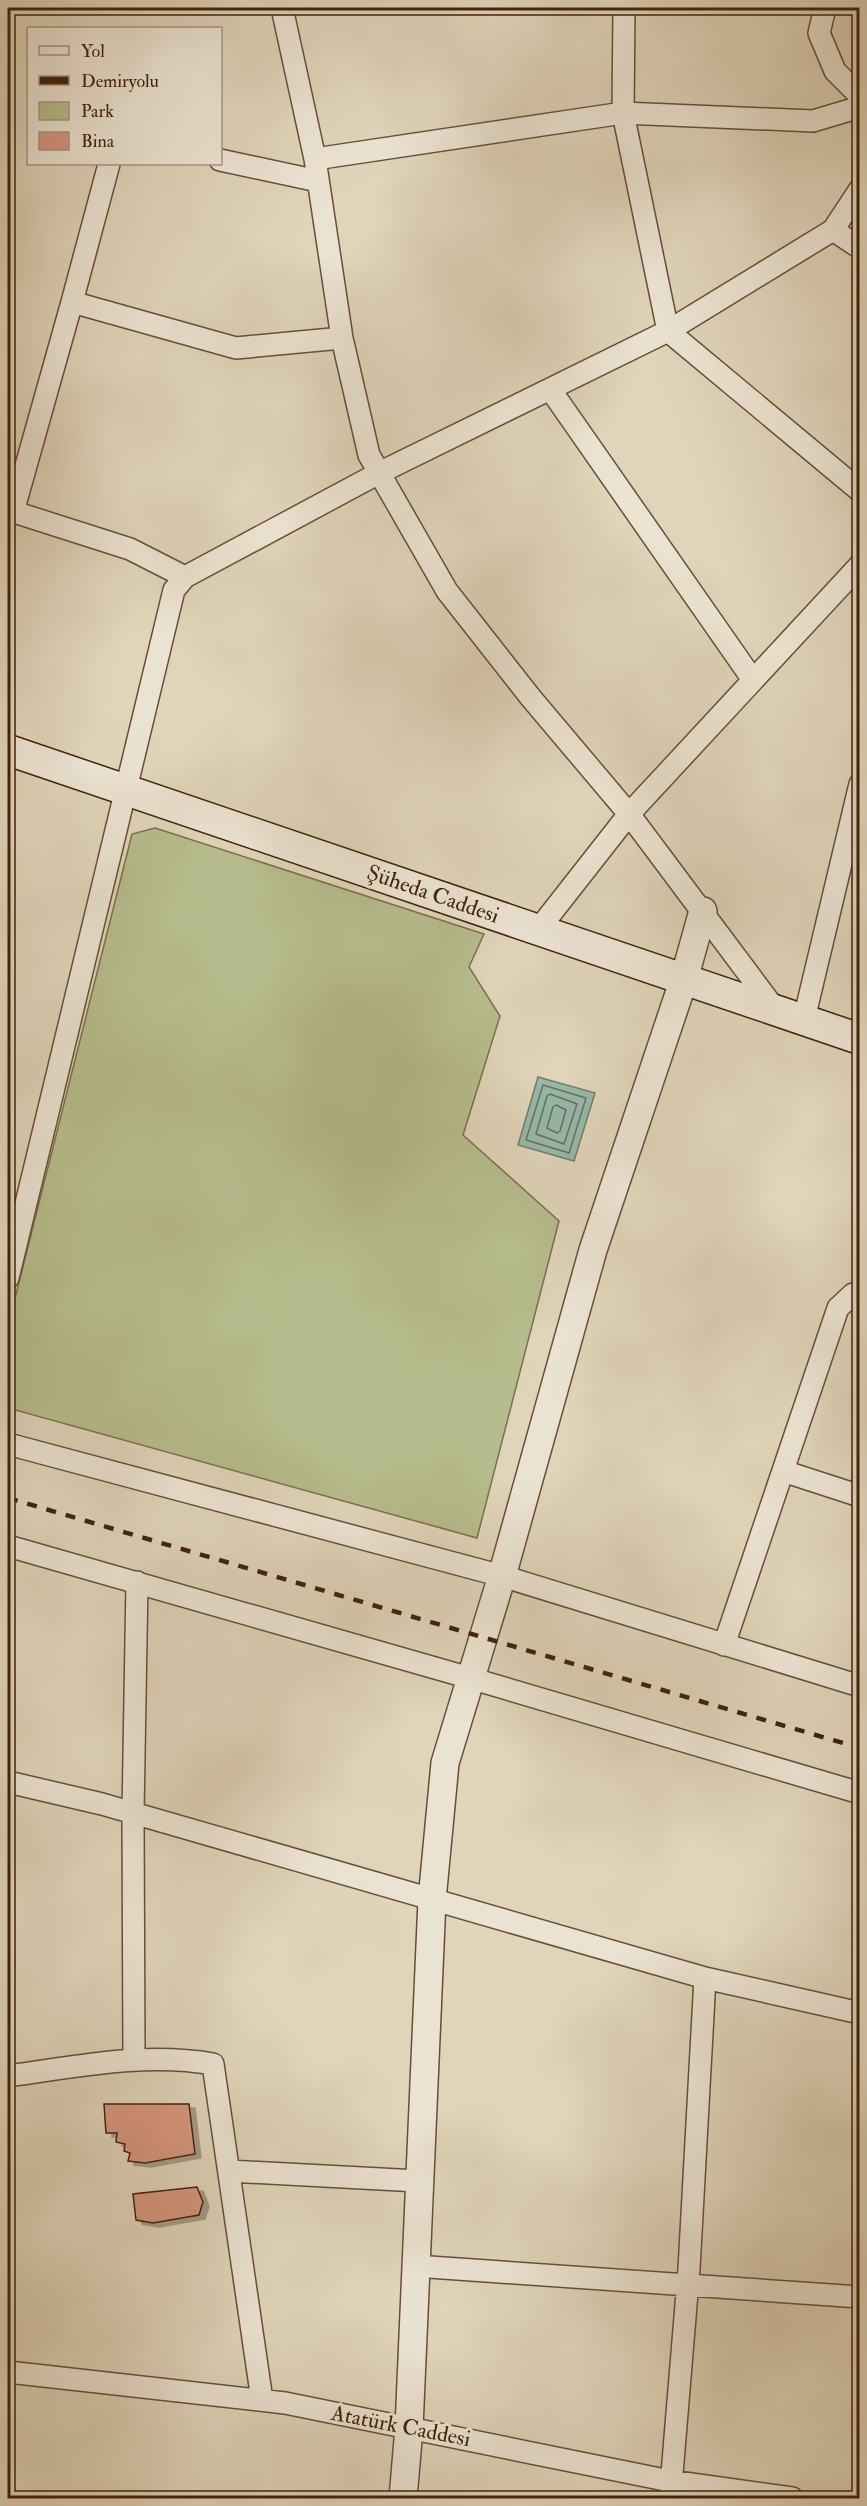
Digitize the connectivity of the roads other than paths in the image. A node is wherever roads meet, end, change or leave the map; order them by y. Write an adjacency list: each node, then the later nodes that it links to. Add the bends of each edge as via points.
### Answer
1 (282, 8): 7 (street)
2 (624, 8): 6 (street)
3 (825, 8): 4 (street, via 819,33 835,71)
4 (860, 96)
5 (860, 106): 6 (street, via 813,121)
6 (623, 113): 7 (street); 15 (street)
7 (315, 159): 10 (street)
8 (222, 160): 10 (street)
9 (108, 165): 14 (street)
10 (318, 181): 16 (street)
11 (860, 189): 12 (street)
12 (833, 230): 13 (street); 15 (street)
13 (860, 248)
14 (72, 302): 16 (street, via 236,348); 20 (street)
15 (668, 331): 17 (street); 19 (street)
16 (342, 338): 18 (street, via 369,455)
17 (550, 389): 18 (street); 23 (street)
18 (379, 473): 22 (street); 27 (street, via 447,591)
19 (860, 491)
20 (10, 511): 22 (street, via 130,549)
21 (857, 570): 23 (street)
22 (185, 577): 26 (street, via 174,590)
23 (753, 680): 27 (street)
24 (8, 750): 26 (main road, Şüheda Caddesi)
25 (860, 784): 28 (street)
26 (126, 790): 30 (main road, Şüheda Caddesi); 35 (street)
27 (629, 814): 29 (street); 30 (street)
28 (855, 820): 33 (street)
29 (703, 911): 31 (street); 32 (street)
30 (538, 930): 31 (main road, Şüheda Caddesi)
31 (684, 980): 32 (main road, Şüheda Caddesi); 41 (street, via 593,1250)
32 (774, 1008): 33 (main road, Şüheda Caddesi)
33 (804, 1019): 34 (main road, Şüheda Caddesi)
34 (860, 1039)
35 (8, 1278)
36 (860, 1292): 38 (street, via 838,1308)
37 (8, 1444): 41 (street)
38 (783, 1471): 39 (street); 43 (street)
39 (860, 1496)
40 (8, 1546): 42 (street)
41 (502, 1576): 43 (street); 44 (street)
42 (137, 1582): 44 (street); 48 (street)
43 (724, 1645): 45 (street)
44 (470, 1678): 47 (street); 49 (street, via 445,1763)
45 (860, 1686)
46 (8, 1782): 48 (street)
47 (860, 1793)
48 (133, 1814): 49 (street); 52 (street)
49 (432, 1900): 50 (street); 55 (street)
50 (705, 1978): 51 (street); 57 (street)
51 (860, 2013)
52 (134, 2059): 53 (street); 54 (street, via 182,2059 213,2064)
53 (8, 2076)
54 (229, 2171): 55 (street); 60 (street)
55 (418, 2181): 56 (street)
56 (415, 2266): 57 (street); 61 (street)
57 (688, 2286): 58 (street); 62 (street)
58 (860, 2297)
59 (8, 2372): 60 (street, Atatürk Caddesi)
60 (262, 2400): 61 (street, Atatürk Caddesi)
61 (409, 2428): 62 (street, Atatürk Caddesi); 63 (street)
62 (670, 2490): 64 (street, Atatürk Caddesi)
63 (403, 2499)
64 (792, 2499)

